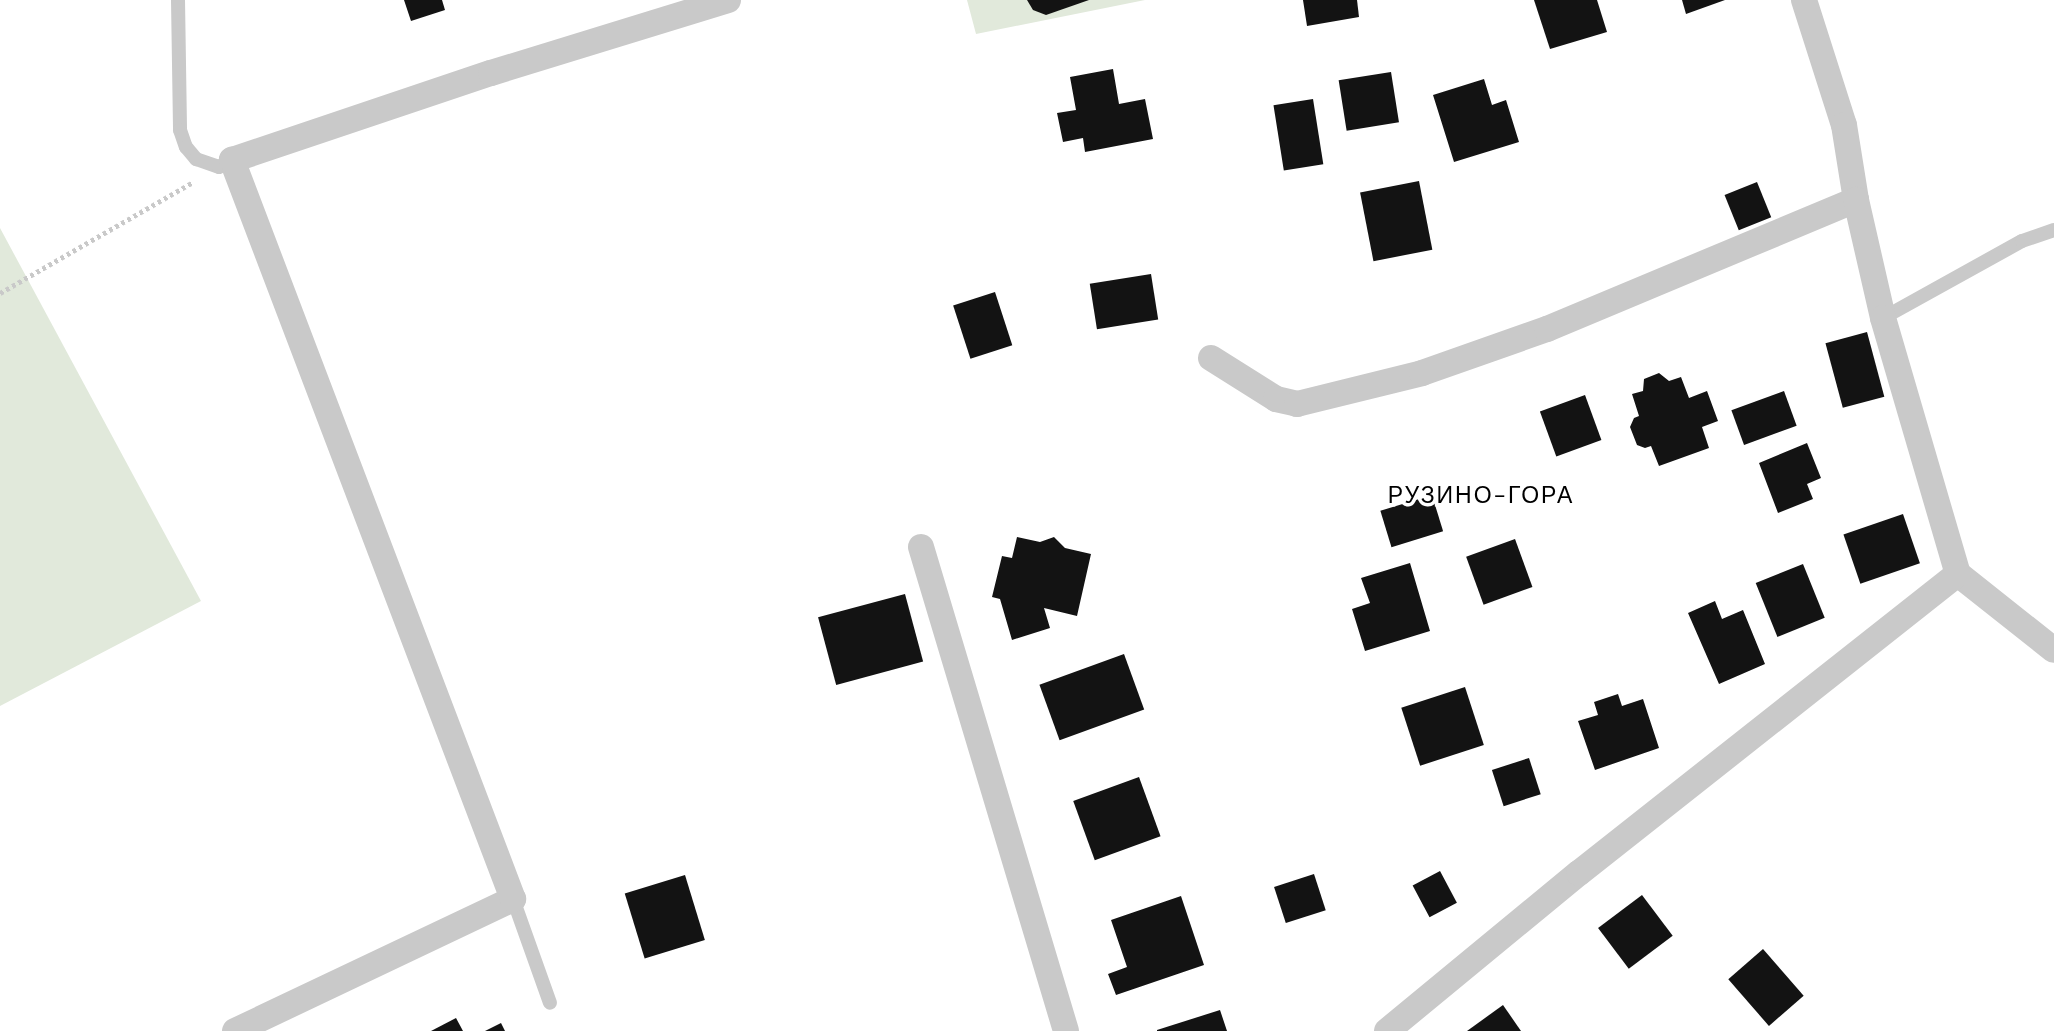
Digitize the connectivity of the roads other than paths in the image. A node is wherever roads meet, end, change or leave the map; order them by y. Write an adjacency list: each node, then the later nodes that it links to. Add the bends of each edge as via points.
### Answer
1 (178, 0): 4 (lane, via 180,130 196,159)
2 (728, 0): 4 (street, via 491,73)
3 (1804, 0): 5 (street, via 1844,125)
4 (226, 164): 12 (street)
5 (1856, 200): 7 (street); 8 (street, via 1547,329 1422,373 1297,404 1276,398)
6 (2054, 230): 7 (lane, via 2022,241)
7 (1883, 318): 10 (street)
8 (1210, 358)
9 (921, 547): 15 (street)
10 (1958, 574): 11 (street); 16 (street, via 1589,864)
11 (2054, 650)
12 (513, 899): 13 (lane); 14 (street)
13 (550, 1003)
14 (236, 1031)
15 (1066, 1031)
16 (1387, 1031)

